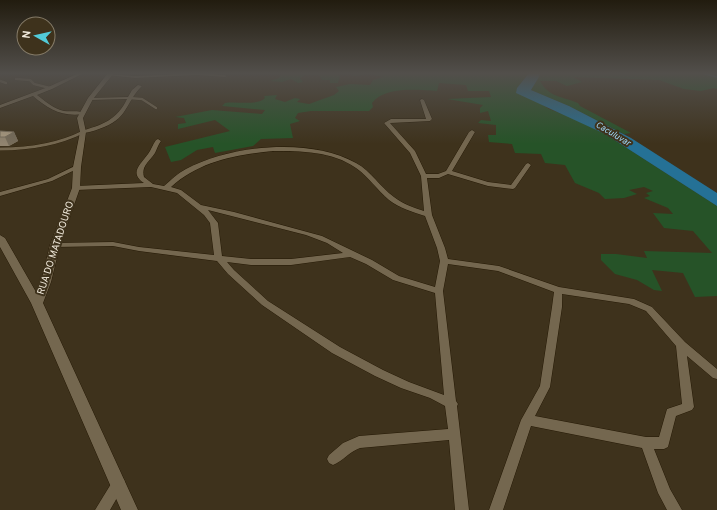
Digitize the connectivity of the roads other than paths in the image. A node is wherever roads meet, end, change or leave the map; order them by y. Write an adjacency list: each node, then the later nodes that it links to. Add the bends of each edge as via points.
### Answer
1 (26, 97): 6 (street)
2 (37, 97): 8 (street, via 58,112)
3 (129, 98): 4 (street); 7 (lane, via 142,99); 9 (street, via 125,108 114,120)
4 (90, 99): 8 (street)
5 (422, 100): 16 (street, via 428,120 387,123 414,152)
6 (0, 107)
7 (156, 108)
8 (82, 113): 9 (street, RUA DO MATADOURO, via 80,118)
9 (83, 132): 12 (lane, via 66,140 40,146); 14 (street, RUA DO MATADOURO)
10 (472, 132): 15 (street)
11 (158, 141): 17 (street, via 139,172 141,178)
12 (0, 149)
13 (528, 165): 15 (street, via 513,188 480,183)
14 (77, 167): 19 (street, RUA DO MATADOURO); 20 (street, via 50,180)
15 (448, 172): 16 (street, via 439,176)
16 (424, 176): 22 (street)
17 (151, 185): 18 (street); 19 (street)
18 (167, 187): 21 (street, via 179,191); 22 (street, via 192,168 240,153 284,149 319,152 340,156 354,164 365,171 388,196 406,207)
19 (76, 188): 24 (street, RUA DO MATADOURO)
20 (0, 194)
21 (199, 207): 26 (street, via 227,211 300,230 341,246); 27 (street, via 214,223)
22 (428, 215): 28 (street)
23 (0, 238): 25 (street)
24 (55, 245): 27 (street, via 114,244 139,250); 31 (street, RUA DO MATADOURO, via 46,282)
25 (3, 251): 31 (street)
26 (351, 254): 27 (street, via 291,262 251,262); 30 (street, via 396,278)
27 (218, 257): 34 (street, via 265,303 336,350 379,373)
28 (444, 260): 29 (street, via 499,268); 30 (street)
29 (558, 290): 32 (street, via 631,301 649,309); 35 (street, via 545,387)
30 (439, 291): 34 (street)
31 (37, 303): 39 (street, RUA DO MATADOURO)
32 (681, 345): 33 (street); 37 (street, via 688,407 671,413 664,443)
33 (717, 374)
34 (452, 404): 36 (street)
35 (527, 420): 37 (street); 43 (street)
36 (455, 434): 38 (street, via 359,442); 42 (street)
37 (646, 443): 44 (street, via 665,493)
38 (333, 459)
39 (119, 483): 40 (street); 41 (street, RUA DO MATADOURO)
40 (102, 510)
41 (130, 510)
42 (462, 510)
43 (496, 510)
44 (675, 510)

